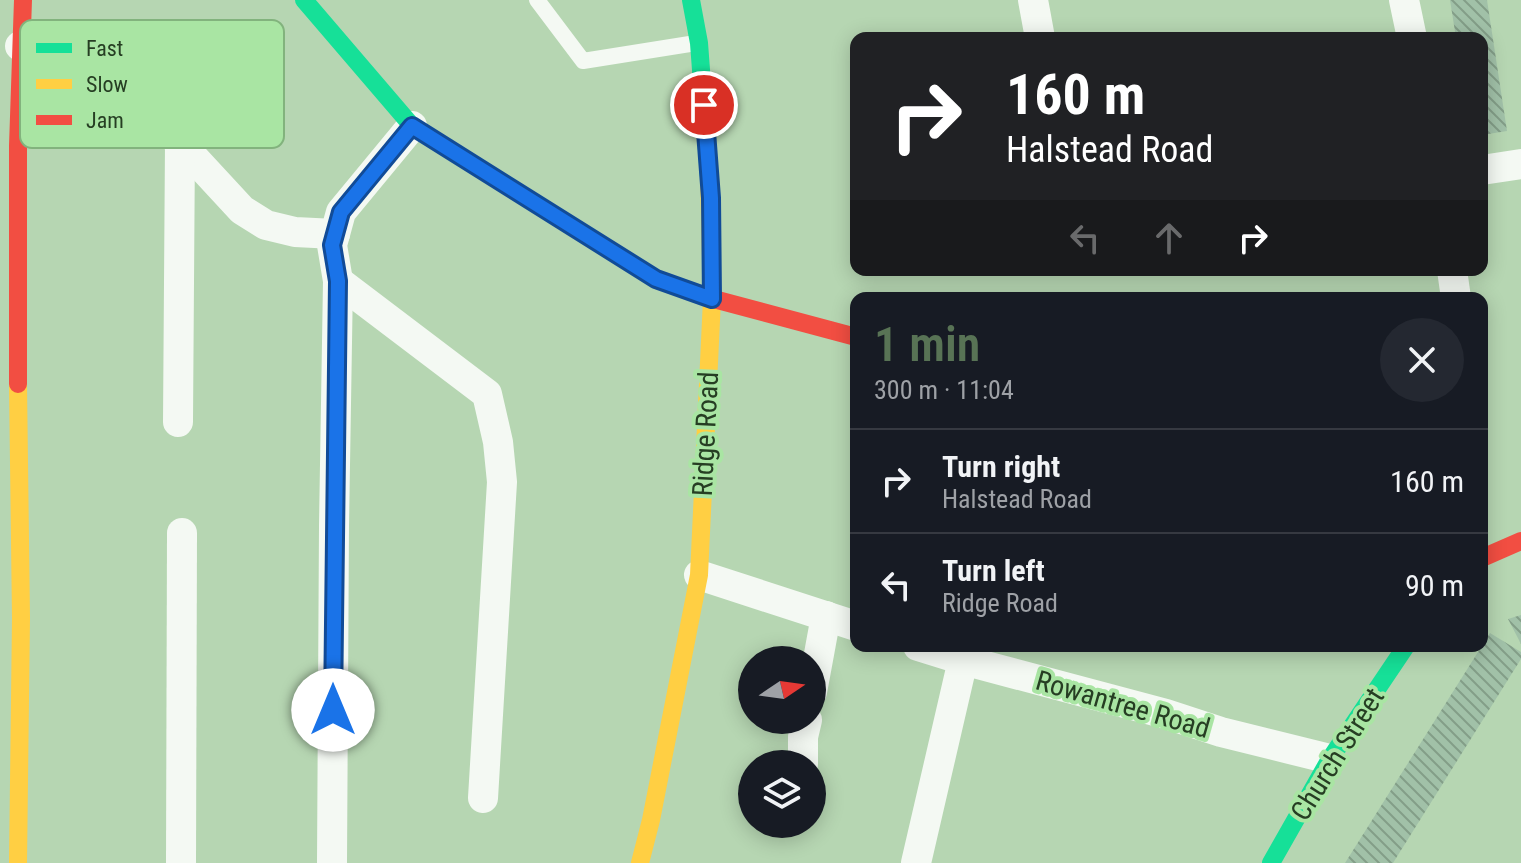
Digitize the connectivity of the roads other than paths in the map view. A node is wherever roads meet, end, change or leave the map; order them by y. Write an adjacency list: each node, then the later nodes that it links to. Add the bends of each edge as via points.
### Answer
1 (23, 0): 7 (street)
2 (304, 0): 12 (street)
3 (537, 0): 10 (lane, via 583,61)
4 (691, 0): 10 (street, Ridge Road)
5 (1033, 0): 8 (street)
6 (1404, 0): 9 (street)
7 (22, 20)
8 (1039, 32)
9 (1411, 32)
10 (699, 43): 20 (street, Ridge Road, via 711,198)
11 (20, 46): 17 (street)
12 (412, 126): 18 (street, via 341,212); 20 (street, via 656,279)
13 (180, 148): 22 (street)
14 (185, 148): 18 (street, via 242,210 266,225)
15 (1521, 164): 16 (street)
16 (1488, 169)
17 (9, 216): 27 (street, via 17,432)
18 (335, 234): 19 (street)
19 (338, 281): 35 (street, via 487,394 502,482); 38 (street)
20 (712, 299): 21 (street); 26 (street, Ridge Road)
21 (850, 335)
22 (178, 422)
23 (182, 533): 37 (street)
24 (1521, 541): 25 (street)
25 (1488, 555)
26 (699, 575): 28 (street); 39 (street, Ridge Road)
27 (10, 586): 36 (street)
28 (826, 616): 29 (street); 30 (street)
29 (850, 624)
30 (820, 646)
31 (937, 652): 33 (street, Rowantree Road)
32 (1402, 652): 34 (street, Church Street)
33 (963, 660): 34 (street, Rowantree Road); 40 (street)
34 (1330, 759): 41 (street, Church Street)
35 (483, 798)
36 (18, 863)
37 (181, 863)
38 (332, 863)
39 (640, 863)
40 (916, 863)
41 (1271, 863)

